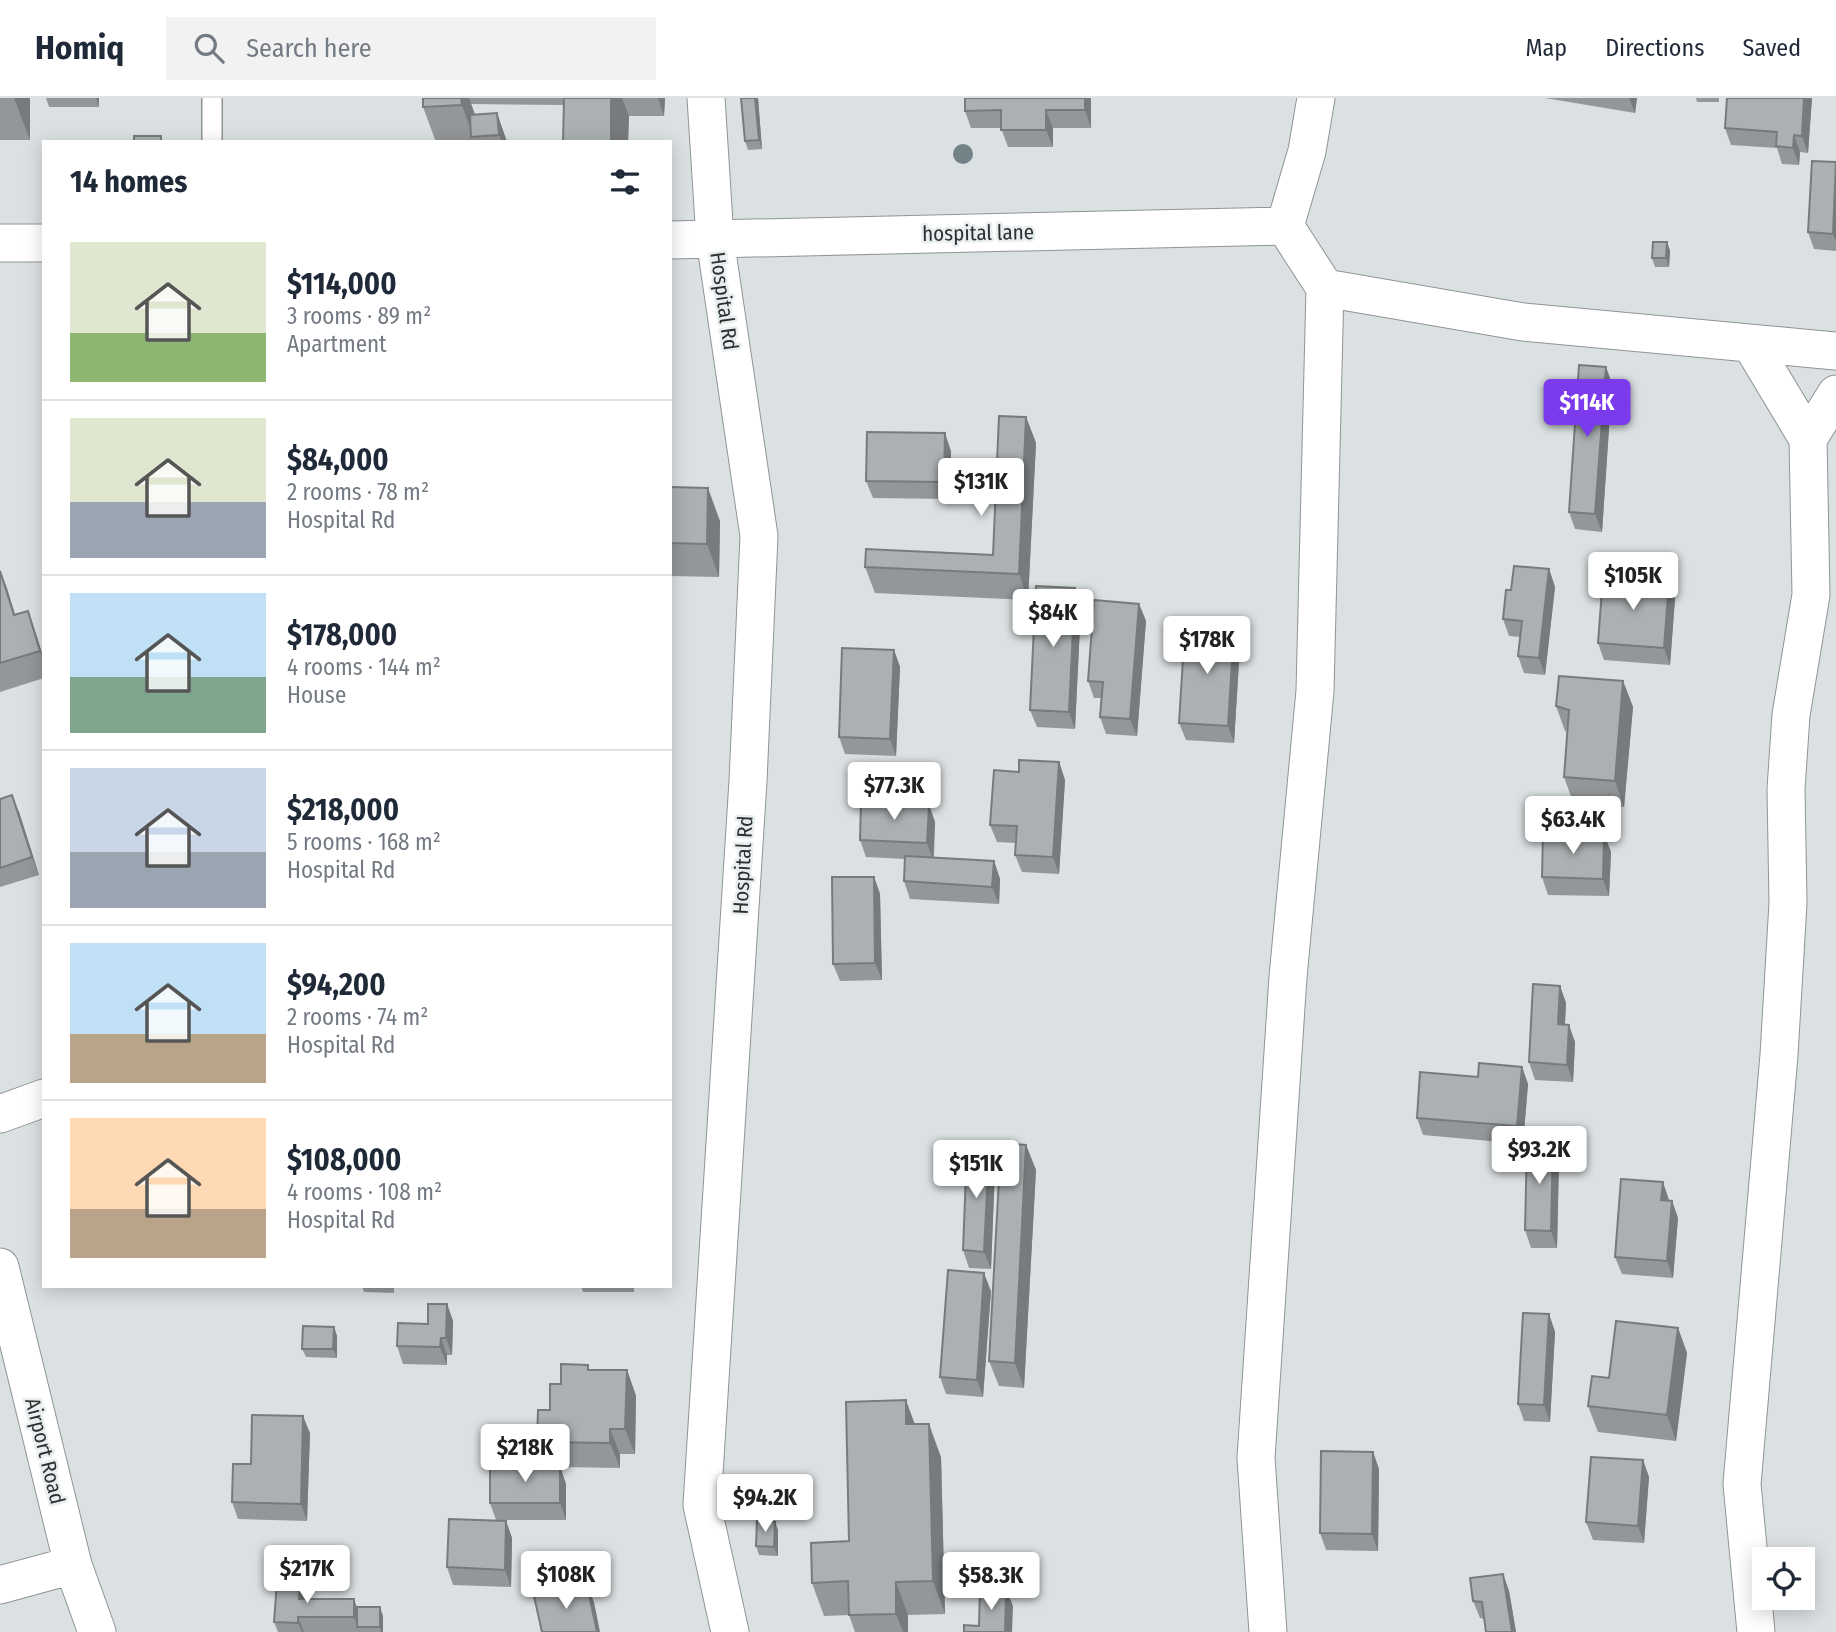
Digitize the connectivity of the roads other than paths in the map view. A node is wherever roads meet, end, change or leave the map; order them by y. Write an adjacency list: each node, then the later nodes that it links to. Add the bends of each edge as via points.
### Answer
1 (212, 98): 4 (lane)
2 (706, 98): 6 (street, Hospital Rd)
3 (1316, 98): 5 (street, via 1307,151)
4 (212, 140)
5 (1285, 226): 6 (street, hospital lane); 10 (street)
6 (715, 239): 7 (street, hospital lane); 21 (street, Hospital Rd, via 759,536 702,1505)
7 (672, 240)
8 (0, 243): 9 (street)
9 (42, 243)
10 (1325, 288): 11 (street, via 1523,322); 22 (street, via 1315,691 1288,977 1256,1458)
11 (1751, 344): 12 (street); 14 (street)
12 (1836, 351)
13 (1836, 394): 14 (street)
14 (1808, 439): 23 (street, via 1811,594 1791,715 1779,1055 1742,1484)
15 (42, 1099): 16 (street)
16 (0, 1114)
17 (0, 1267): 18 (street, Airport Road)
18 (74, 1565): 19 (street); 20 (street, Airport Road)
19 (0, 1585)
20 (97, 1632)
21 (730, 1632)
22 (1268, 1632)
23 (1755, 1632)

